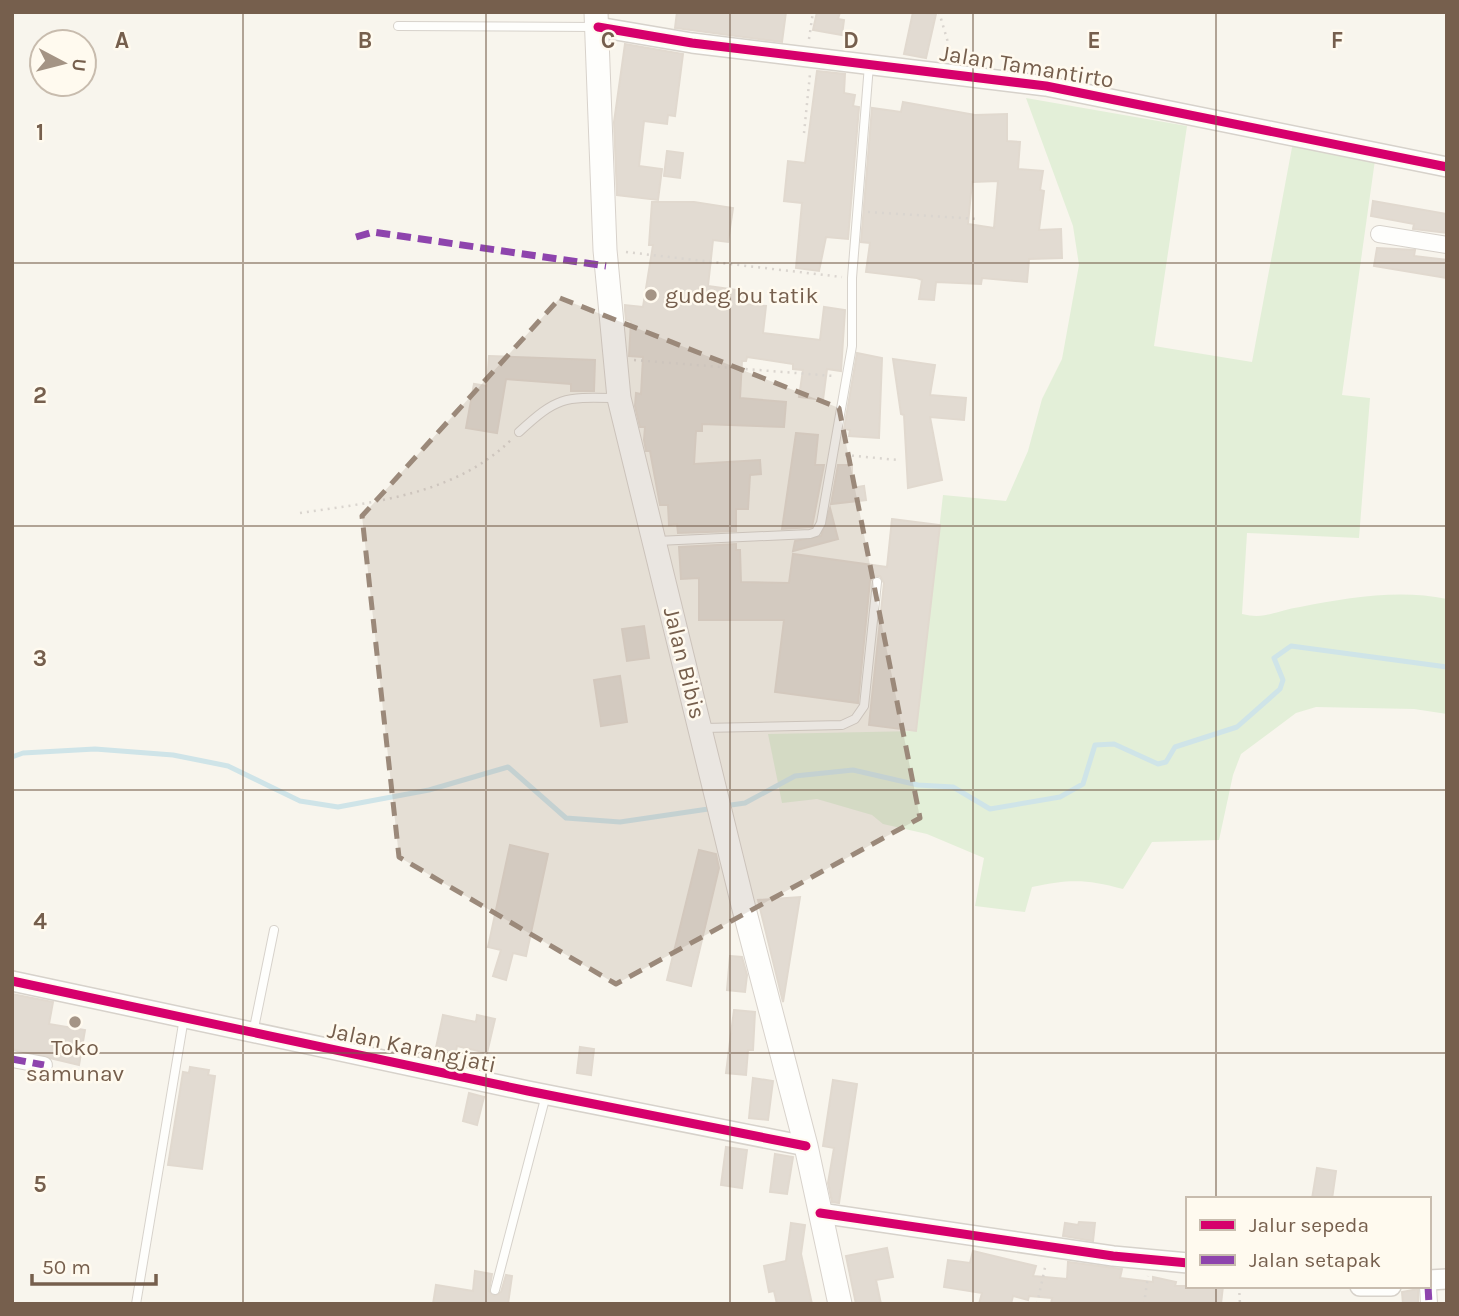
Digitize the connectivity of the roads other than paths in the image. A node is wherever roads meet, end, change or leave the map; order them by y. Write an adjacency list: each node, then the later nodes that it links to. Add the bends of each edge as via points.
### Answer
1 (597, 20): 2 (lane); 3 (street, Jalan Tamantirto, via 692,43); 7 (main road, Jalan Bibis, via 605,250)
2 (398, 26)
3 (869, 65): 4 (street, Jalan Tamantirto, via 1046,86); 9 (lane, via 852,278 852,345 821,523 816,532)
4 (1447, 167)
5 (1379, 234): 6 (street)
6 (1447, 245)
7 (619, 398): 8 (lane, via 559,400); 9 (main road, Jalan Bibis, via 639,490)
8 (519, 432)
9 (656, 542): 11 (main road, Jalan Bibis)
10 (877, 582): 11 (lane, via 864,706 855,719 842,724)
11 (701, 728): 19 (main road, Jalan Bibis)
12 (274, 930): 15 (lane)
13 (12, 981): 14 (street, Jalan Karangjati)
14 (184, 1018): 15 (street, Jalan Karangjati); 23 (lane)
15 (253, 1033): 18 (street, Jalan Karangjati)
16 (12, 1059): 17 (street)
17 (44, 1065)
18 (546, 1095): 19 (street, Jalan Karangjati); 22 (lane)
19 (806, 1146): 20 (main road, Jalan Bibis)
20 (820, 1213): 21 (street); 24 (main road, Jalan Bibis)
21 (1186, 1264)
22 (495, 1290)
23 (136, 1304)
24 (840, 1304)

